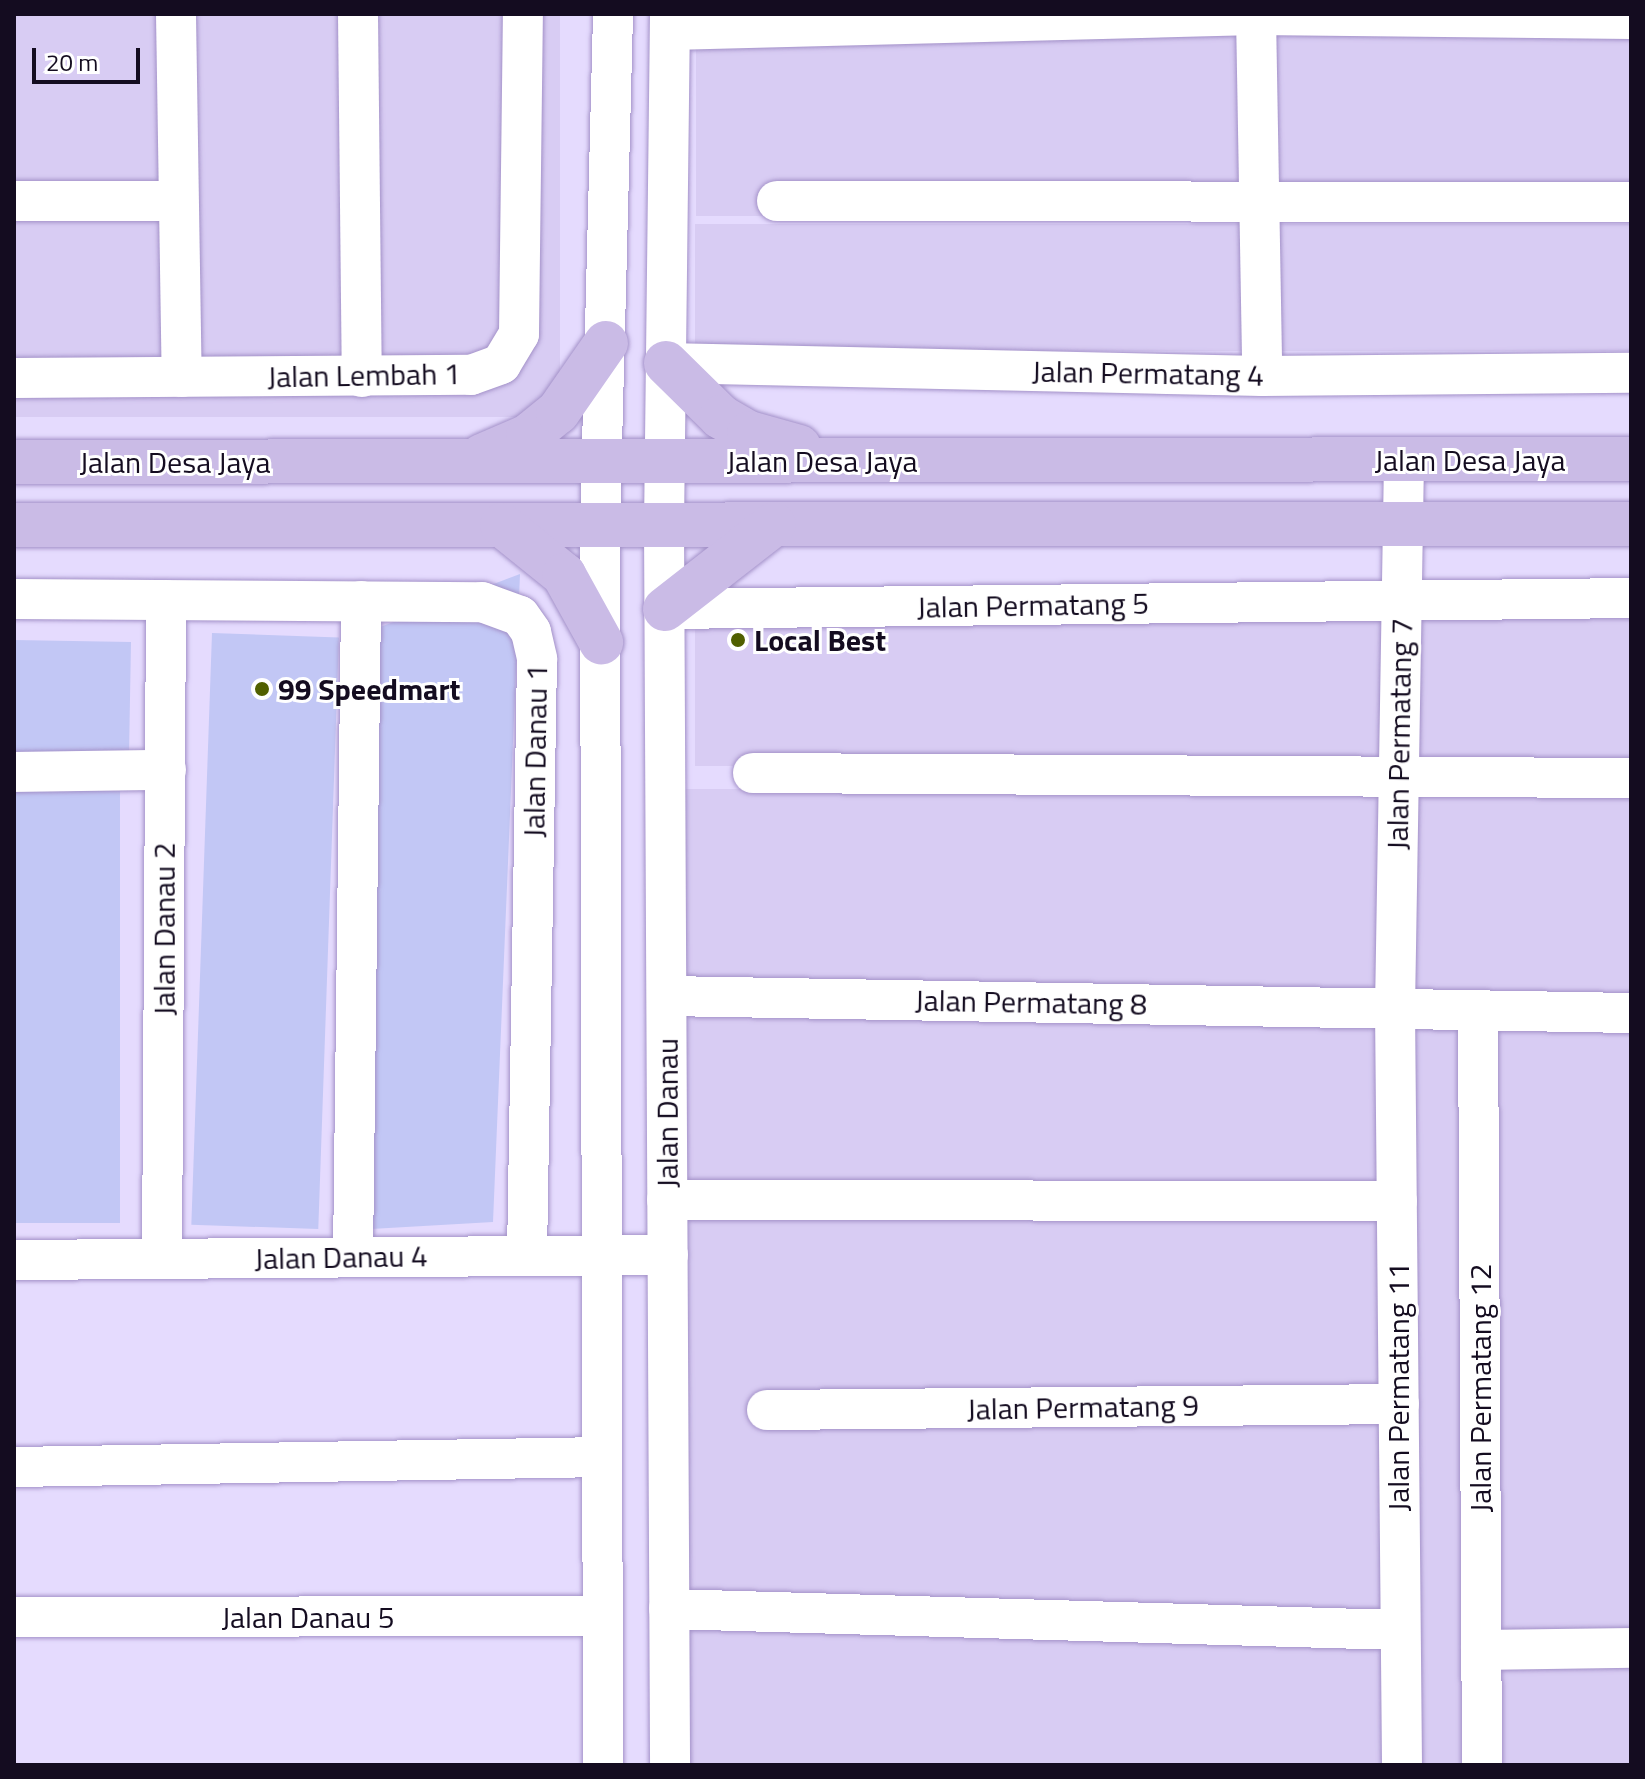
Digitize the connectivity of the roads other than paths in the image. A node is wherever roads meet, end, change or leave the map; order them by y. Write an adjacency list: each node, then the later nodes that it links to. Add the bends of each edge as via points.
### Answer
1 (176, 14): 9 (street)
2 (358, 14): 18 (street)
3 (523, 14): 18 (street, Jalan Lembah 1, via 519,334 513,349 501,364 471,375)
4 (613, 14): 13 (street)
5 (1236, 15): 6 (street); 7 (street); 11 (street)
6 (1631, 19)
7 (670, 22): 14 (street, Jalan Danau)
8 (14, 201): 9 (street)
9 (178, 201): 17 (street)
10 (777, 201): 11 (street)
11 (1260, 202): 12 (street); 16 (street)
12 (1631, 202)
13 (606, 343): 22 (main road, via 558,412 528,436); 23 (street)
14 (666, 363): 16 (street, Jalan Permatang 4); 24 (street, Jalan Danau); 25 (main road, via 721,417 749,433)
15 (1631, 373): 16 (street, Jalan Permatang 4)
16 (1262, 376)
17 (182, 377): 18 (street, Jalan Lembah 1); 19 (street, Jalan Lembah 1)
18 (362, 377)
19 (14, 378)
20 (1631, 459): 21 (main road, Jalan Desa Jaya)
21 (1404, 460): 25 (main road, Jalan Desa Jaya); 28 (street, Jalan Permatang 7)
22 (468, 461): 23 (main road, Jalan Desa Jaya); 26 (main road, Jalan Desa Jaya)
23 (603, 461): 24 (main road, Jalan Desa Jaya); 32 (street)
24 (665, 461): 25 (main road, Jalan Desa Jaya); 33 (street, Jalan Danau)
25 (833, 461)
26 (14, 462)
27 (774, 524): 28 (main road); 33 (main road); 39 (main road)
28 (1403, 524): 29 (main road); 37 (street, Jalan Permatang 7)
29 (1631, 524)
30 (14, 525): 31 (main road)
31 (502, 525): 32 (main road); 40 (main road, via 564,575)
32 (600, 525): 33 (main road); 40 (street)
33 (664, 525): 39 (street, Jalan Danau)
34 (1631, 598): 37 (street, Jalan Permatang 5)
35 (14, 599): 36 (street, Jalan Danau 1)
36 (166, 600): 38 (street, Jalan Danau 1); 41 (street, Jalan Danau 2)
37 (1402, 600): 39 (street, Jalan Permatang 5); 44 (street, Jalan Permatang 7)
38 (361, 601): 52 (street, Jalan Danau 1, via 496,603 520,616 536,645); 55 (street)
39 (665, 609): 46 (street, Jalan Danau)
40 (601, 642): 53 (street)
41 (166, 770): 42 (street); 56 (street, Jalan Danau 2)
42 (14, 772)
43 (753, 773): 44 (street)
44 (1399, 774): 45 (street); 47 (street, Jalan Permatang 7)
45 (1631, 778)
46 (667, 996): 47 (street, Jalan Permatang 8); 50 (street, Jalan Danau)
47 (1395, 1009): 48 (street, Jalan Permatang 8); 51 (street, Jalan Permatang 11)
48 (1478, 1010): 49 (street, Jalan Permatang 8); 67 (street, Jalan Permatang 12)
49 (1631, 1013)
50 (667, 1200): 51 (street); 54 (street, Jalan Danau)
51 (1397, 1201): 58 (street, Jalan Permatang 11)
52 (527, 1255): 53 (street, Jalan Danau 4); 55 (street, Jalan Danau 4)
53 (602, 1255): 54 (street, Jalan Danau 4); 60 (street)
54 (668, 1255): 62 (street, Jalan Danau)
55 (353, 1257): 56 (street, Jalan Danau 4)
56 (162, 1259): 57 (street, Jalan Danau 4)
57 (14, 1260)
58 (1399, 1404): 59 (street, Jalan Permatang 9); 65 (street, Jalan Permatang 11)
59 (767, 1410)
60 (602, 1457): 61 (street); 63 (street)
61 (14, 1467)
62 (669, 1609): 65 (street); 69 (street, Jalan Danau)
63 (603, 1616): 64 (street, Jalan Danau 5); 68 (street)
64 (14, 1617)
65 (1400, 1630): 70 (street, Jalan Permatang 11)
66 (1631, 1648): 67 (street)
67 (1481, 1650): 71 (street, Jalan Permatang 12)
68 (603, 1765)
69 (670, 1765)
70 (1402, 1765)
71 (1482, 1765)

